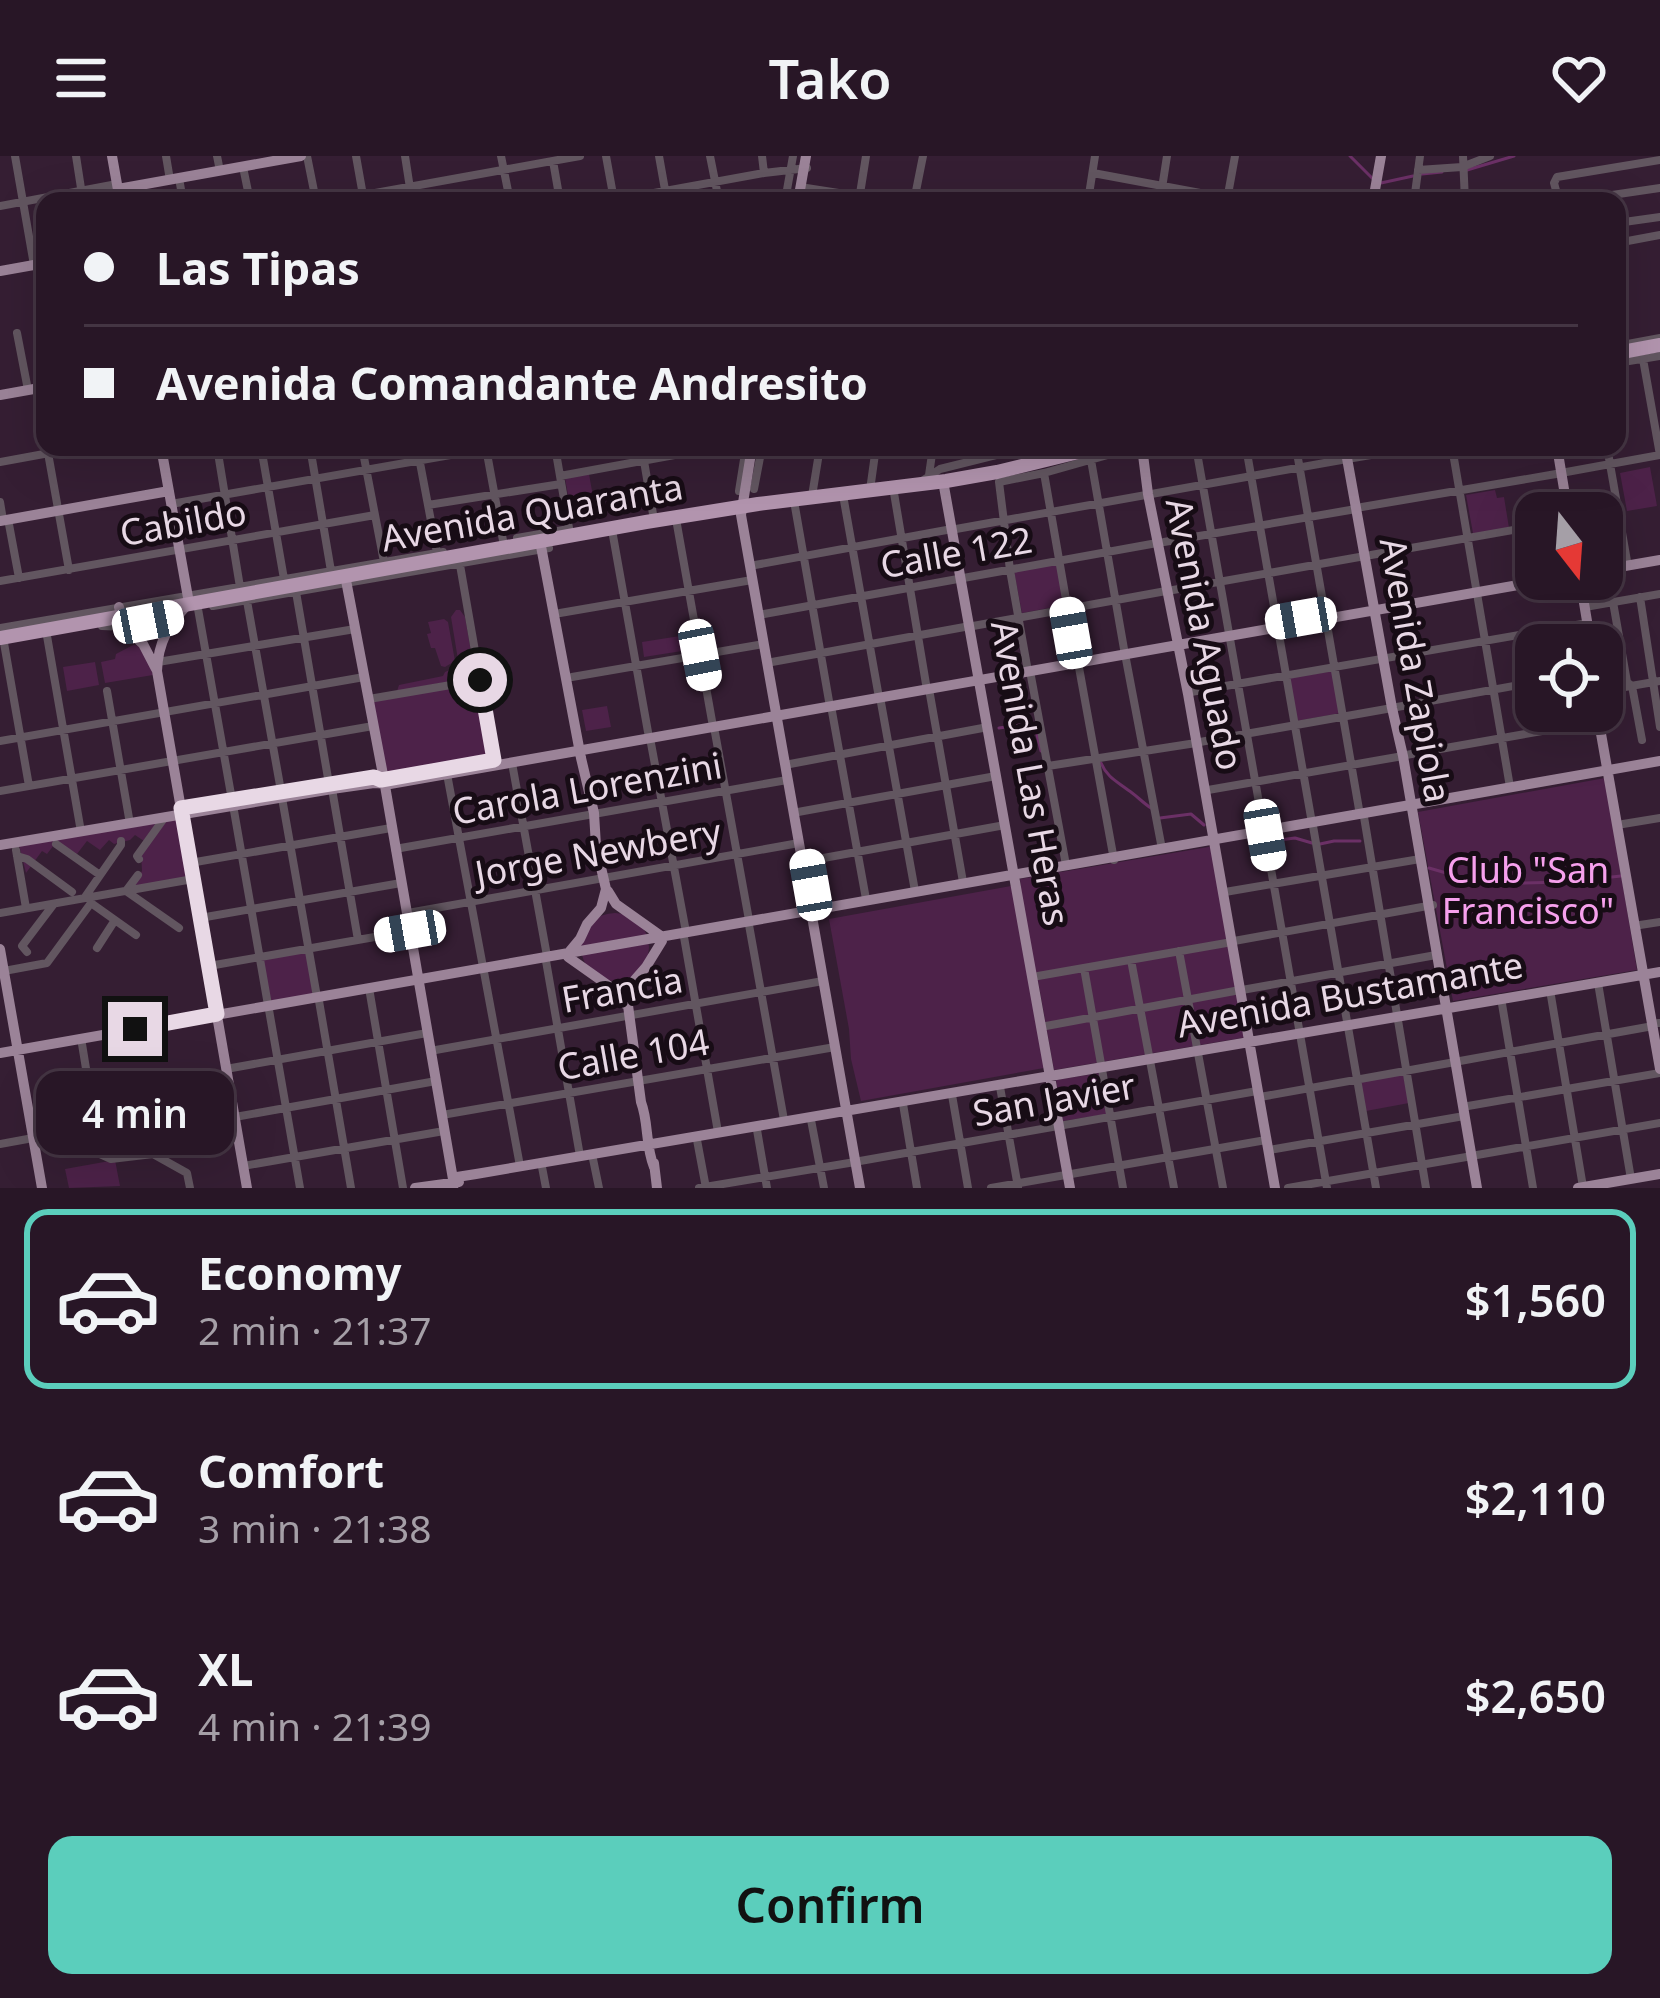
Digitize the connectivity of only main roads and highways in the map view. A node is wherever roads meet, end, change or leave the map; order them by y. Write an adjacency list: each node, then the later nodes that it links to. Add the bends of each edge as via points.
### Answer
1 (112, 156): 5 (main road)
2 (304, 156): 4 (main road)
3 (1381, 156): 6 (main road)
4 (248, 161): 5 (main road)
5 (119, 191)
6 (1375, 192)
7 (36, 265): 8 (main road)
8 (0, 271)
9 (1660, 347): 10 (highway)
10 (1626, 353)
11 (36, 389): 12 (main road)
12 (0, 395)
13 (163, 456): 25 (main road)
14 (753, 456): 23 (main road)
15 (753, 456): 23 (main road)
16 (1014, 456): 21 (highway)
17 (1057, 456): 21 (highway, Avenida Quaranta)
18 (1143, 456): 41 (main road, Avenida Aguado)
19 (1350, 456): 38 (main road, Avenida Zapiola)
20 (1555, 456): 24 (main road)
21 (1028, 465): 22 (highway, Avenida Quaranta)
22 (934, 480): 23 (highway, Avenida Quaranta, via 775,502); 43 (main road, Avenida Las Heras, via 954,529)
23 (749, 489): 27 (highway, Avenida Quaranta, via 675,518 569,532); 44 (main road, via 752,580); 44 (main road, via 746,515)
24 (1562, 492)
25 (170, 498): 26 (main road); 37 (main road)
26 (4, 520)
27 (544, 544): 31 (highway, Avenida Quaranta); 47 (main road); 47 (main road)
28 (1660, 557): 29 (main road); 30 (main road)
29 (1623, 562)
30 (1623, 563)
31 (387, 564): 32 (highway); 33 (highway, Avenida Quaranta)
32 (422, 571)
33 (342, 574): 37 (highway, Avenida Quaranta); 50 (main road)
34 (1515, 582): 36 (main road)
35 (1515, 584): 36 (main road)
36 (1476, 590): 38 (main road)
37 (188, 605): 39 (highway, Avenida Quaranta); 42 (main road, via 163,636)
38 (1377, 607): 41 (main road); 51 (main road, Avenida Zapiola)
39 (120, 616): 40 (highway, Avenida Quaranta); 40 (highway, Avenida Quaranta); 42 (main road)
40 (1, 637)
41 (1178, 642): 43 (main road); 46 (main road, Avenida Aguado); 46 (main road, Avenida Aguado)
42 (157, 667): 52 (main road)
43 (980, 677): 44 (main road); 56 (main road, Avenida Las Heras); 56 (main road, Avenida Las Heras)
44 (778, 713): 47 (main road); 59 (main road); 59 (main road)
45 (1604, 732): 49 (main road)
46 (1198, 742): 53 (main road, Avenida Aguado); 53 (main road, Avenida Aguado)
47 (582, 747): 50 (main road); 50 (main road); 57 (main road)
48 (1660, 764): 49 (main road)
49 (1611, 771): 51 (main road); 51 (main road); 66 (main road); 66 (main road)
50 (383, 781): 52 (main road); 68 (main road)
51 (1413, 807): 53 (main road); 58 (main road, Avenida Zapiola)
52 (181, 811): 54 (main road); 54 (main road); 73 (main road)
53 (1215, 842): 55 (main road); 55 (main road); 63 (main road, Avenida Aguado); 63 (main road, Avenida Aguado)
54 (0, 843)
55 (1114, 859): 56 (main road); 56 (main road)
56 (1017, 876): 59 (main road); 59 (main road); 79 (main road, Avenida Las Heras); 79 (main road, Avenida Las Heras)
57 (605, 883): 60 (main road); 61 (main road)
58 (1430, 906): 71 (main road, Avenida Zapiola); 71 (main road, Avenida Zapiola)
59 (813, 911): 62 (main road); 80 (main road); 80 (main road)
60 (627, 912): 61 (main road); 62 (main road)
61 (596, 916): 65 (main road)
62 (657, 939): 65 (main road); 67 (main road)
63 (1233, 942): 75 (main road, Avenida Aguado)
64 (0, 949): 70 (main road)
65 (575, 951): 68 (main road); 69 (main road)
66 (1651, 973): 71 (main road, Avenida Bustamante); 74 (main road)
67 (636, 977): 69 (main road); 72 (main road)
68 (418, 981): 73 (main road); 87 (main road)
69 (604, 982): 72 (main road)
70 (4, 996): 76 (main road)
71 (1448, 1008): 75 (main road, Avenida Bustamante); 94 (main road, Avenida Zapiola)
72 (627, 1011): 81 (main road)
73 (217, 1017): 76 (main road); 89 (main road)
74 (1657, 1027): 78 (main road)
75 (1250, 1043): 79 (main road, Avenida Bustamante); 93 (main road, Avenida Aguado)
76 (18, 1052): 77 (main road); 88 (main road)
77 (0, 1055)
78 (1660, 1071)
79 (1051, 1076): 80 (main road, Avenida Bustamante); 80 (main road, Avenida Bustamante); 85 (main road, Avenida Las Heras)
80 (849, 1112): 81 (main road, Avenida Bustamante); 81 (main road, Avenida Bustamante); 92 (main road)
81 (650, 1146): 82 (main road, Avenida Bustamante); 91 (main road)
82 (587, 1158): 84 (main road, Avenida Bustamante); 84 (main road, Avenida Bustamante)
83 (1660, 1175): 86 (main road)
84 (476, 1176): 87 (main road, Avenida Bustamante, via 457,1177)
85 (1069, 1181)
86 (1632, 1183): 95 (main road); 96 (main road)
87 (454, 1185): 90 (main road, Avenida Bustamante)
88 (42, 1188)
89 (247, 1188)
90 (415, 1188)
91 (657, 1188)
92 (862, 1188)
93 (1275, 1188)
94 (1480, 1188)
95 (1582, 1188)
96 (1593, 1188)

